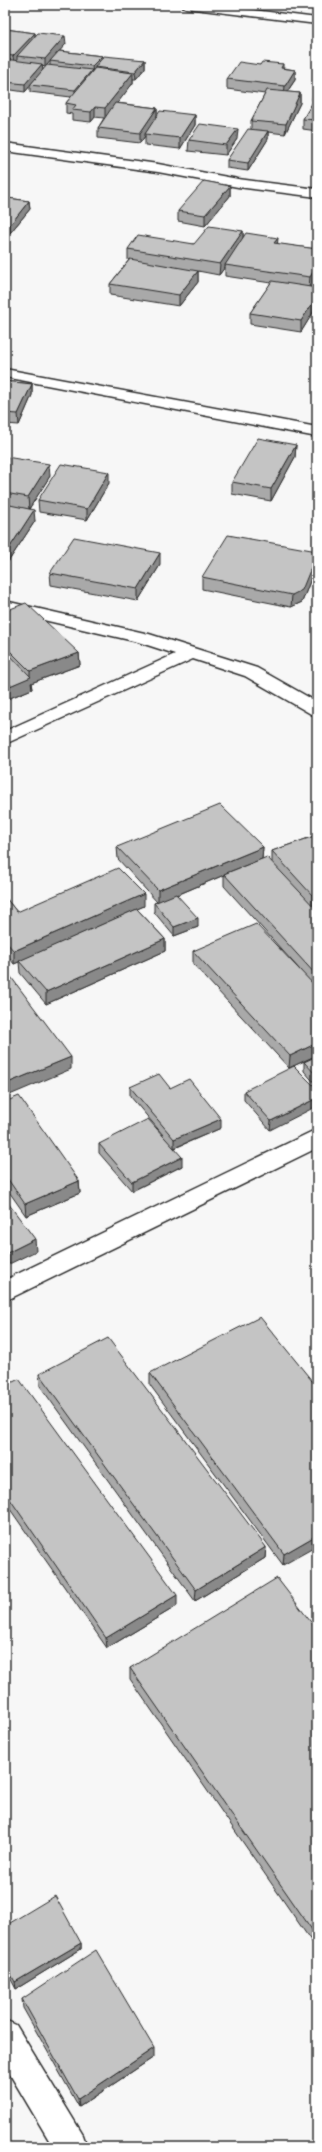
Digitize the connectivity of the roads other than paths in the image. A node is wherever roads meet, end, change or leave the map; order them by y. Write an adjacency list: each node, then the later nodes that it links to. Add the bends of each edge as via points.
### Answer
1 (186, 5): 2 (street)
2 (317, 21)
3 (5, 147): 4 (street)
4 (317, 193)
5 (5, 373): 6 (street)
6 (317, 432)
7 (5, 606): 8 (street, via 143,638)
8 (192, 653): 9 (street, via 251,672); 10 (street)
9 (317, 710)
10 (5, 738)
11 (317, 1138): 12 (street)
12 (5, 1291)
13 (5, 2036): 14 (street)
14 (71, 2147)

